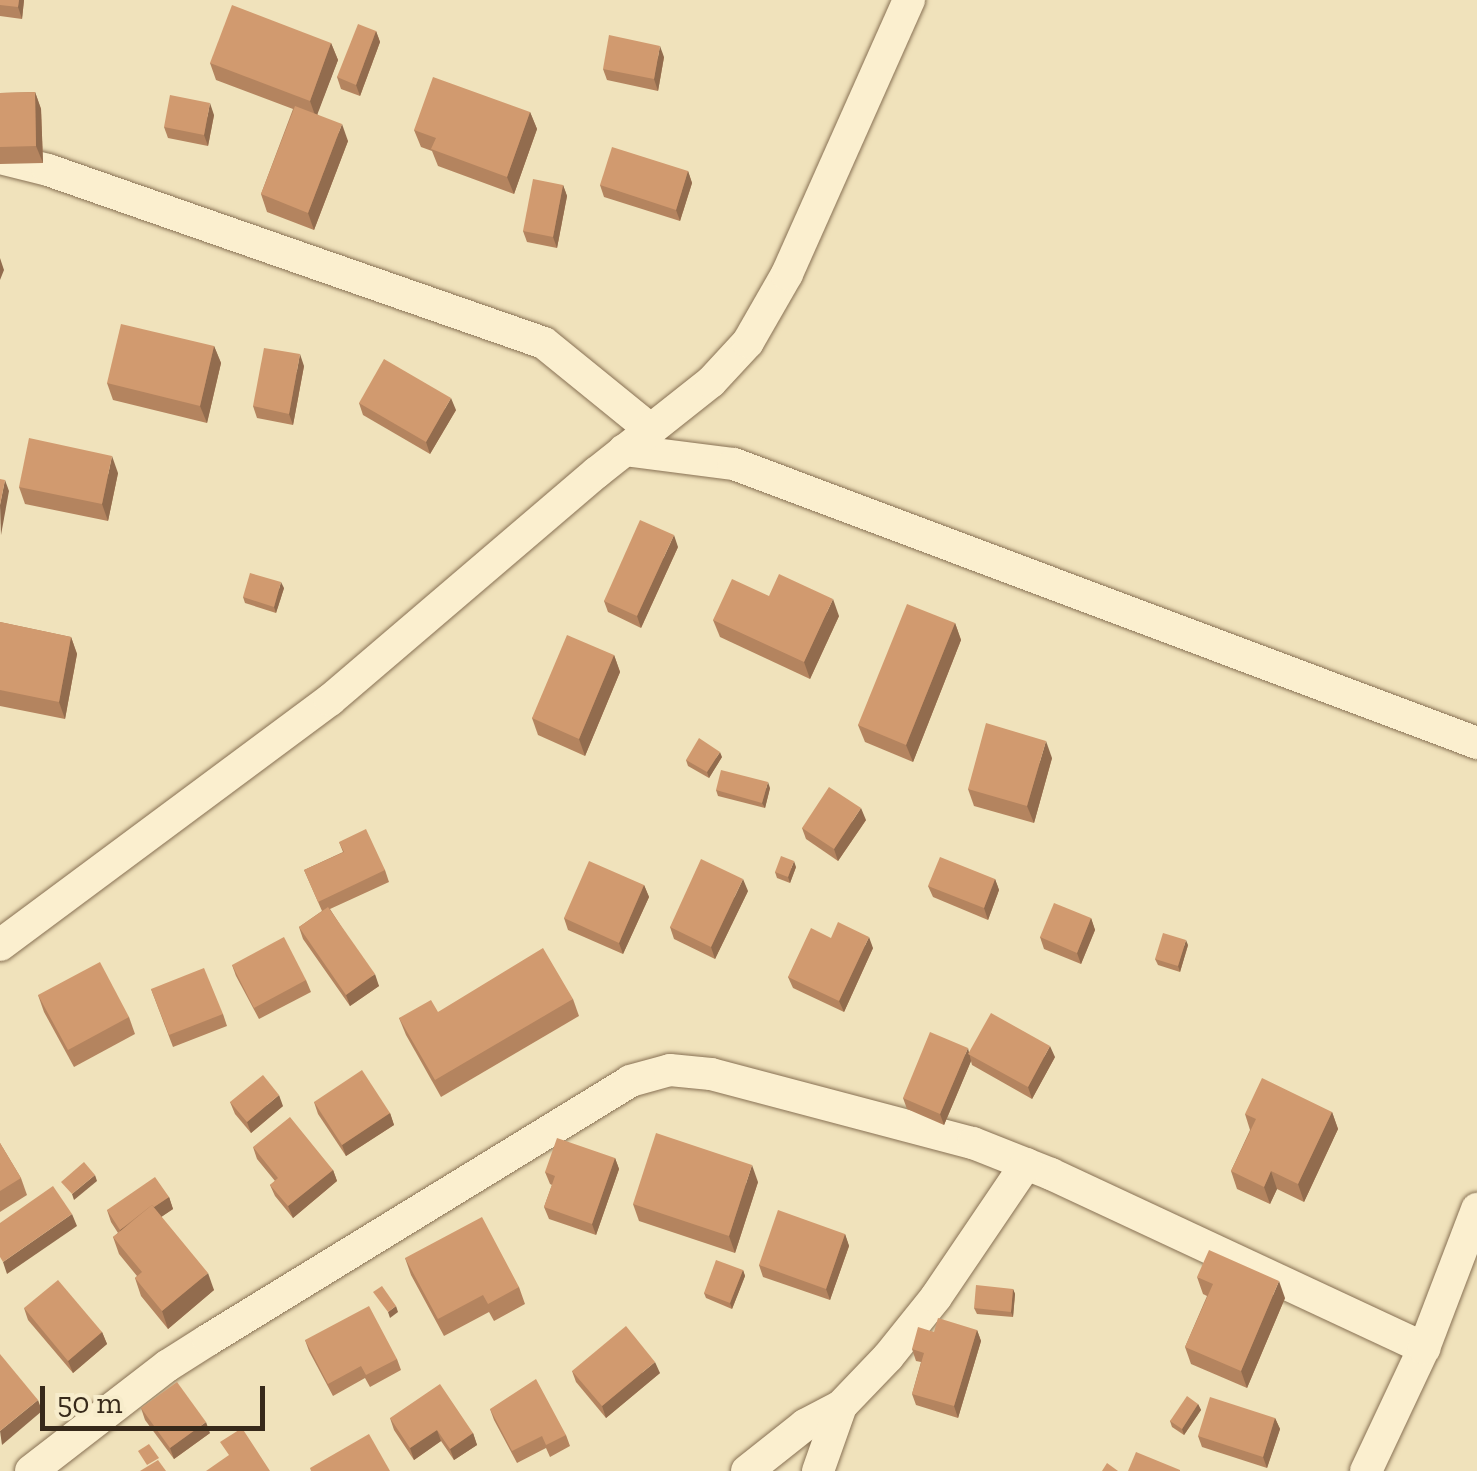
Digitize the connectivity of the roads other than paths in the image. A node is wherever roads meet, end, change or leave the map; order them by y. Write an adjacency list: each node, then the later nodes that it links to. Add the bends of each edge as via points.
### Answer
1 (909, 0): 3 (street, via 787,274 748,342)
2 (0, 158): 3 (street, via 544,343)
3 (651, 430): 4 (street)
4 (624, 450): 5 (street, via 734,464); 6 (street, via 330,700)
5 (1477, 743)
6 (0, 945)
7 (1026, 1164): 9 (street); 10 (street, via 936,1296); 11 (street, via 973,1143 711,1074 670,1070 630,1082 167,1366)
8 (1477, 1209): 9 (street)
9 (1424, 1348): 14 (street)
10 (842, 1406): 12 (street, via 805,1425); 13 (street)
11 (31, 1471)
12 (747, 1471)
13 (818, 1471)
14 (1366, 1471)

